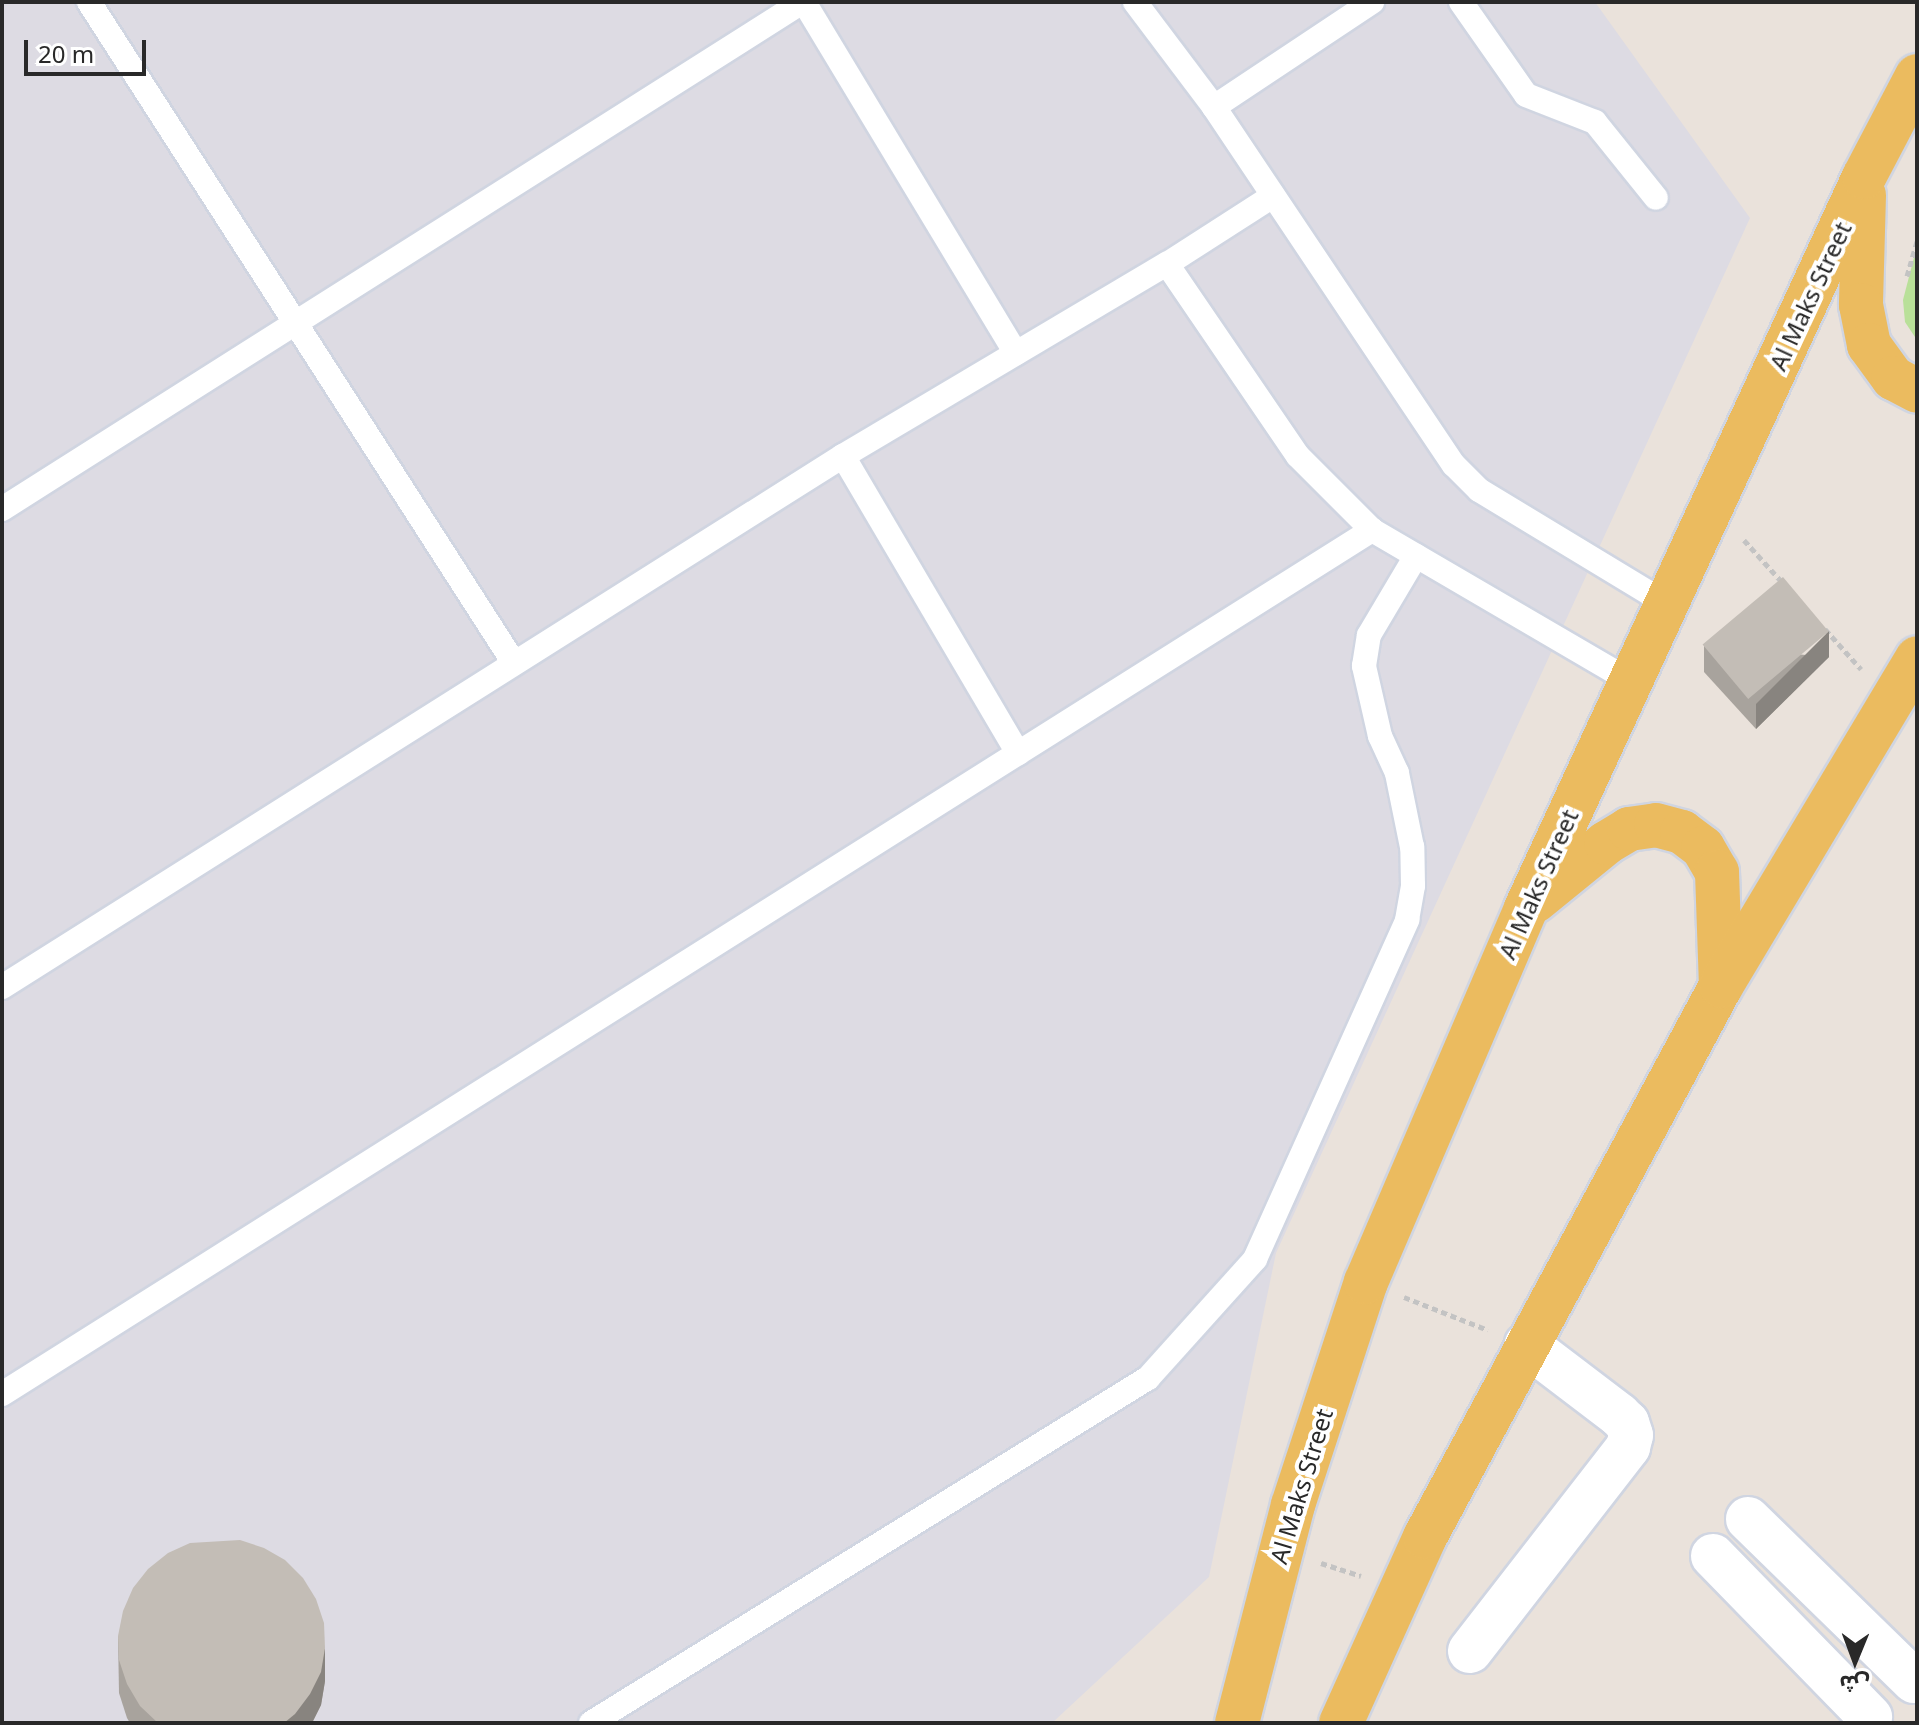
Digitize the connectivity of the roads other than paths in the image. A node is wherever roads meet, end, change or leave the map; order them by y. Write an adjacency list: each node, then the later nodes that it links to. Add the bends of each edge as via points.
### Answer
1 (89, 2): 12 (lane)
2 (803, 2): 12 (lane); 13 (lane)
3 (1135, 2): 7 (lane)
4 (1372, 2): 7 (lane)
5 (1461, 2): 10 (lane, via 1526,95 1595,122)
6 (1917, 76): 8 (main road, Al Maks Street)
7 (1214, 107): 9 (lane)
8 (1864, 177): 14 (main road, via 1861,305 1869,345 1893,378); 19 (main road, Al Maks Street)
9 (1273, 196): 11 (lane); 19 (lane, via 1454,465 1479,490)
10 (1656, 198)
11 (1167, 264): 13 (lane); 17 (lane, via 1290,445)
12 (295, 325): 16 (lane); 21 (lane)
13 (1016, 353): 15 (lane)
14 (1917, 391)
15 (843, 456): 21 (lane); 23 (lane)
16 (2, 509)
17 (1372, 530): 18 (lane); 23 (lane)
18 (1416, 556): 22 (lane); 34 (lane, via 1369,635 1364,666 1380,736 1397,773 1412,847 1407,920 1255,1259 1148,1378)
19 (1667, 604): 22 (main road, Al Maks Street)
20 (1917, 658): 25 (main road)
21 (514, 663): 26 (lane)
22 (1630, 681): 24 (main road, Al Maks Street)
23 (1018, 753): 28 (lane)
24 (1526, 908): 25 (main road, via 1629,829 1656,825 1682,832 1703,848 1717,872); 35 (main road, Al Maks Street, via 1366,1282 1282,1550)
25 (1721, 986): 27 (main road)
26 (2, 987)
27 (1527, 1345): 31 (street, via 1619,1415 1631,1435 1628,1447); 36 (main road, via 1400,1589)
28 (2, 1394)
29 (1748, 1519): 32 (street)
30 (1713, 1556): 33 (street)
31 (1470, 1651)
32 (1916, 1680): 33 (street)
33 (1866, 1720)
34 (591, 1723)
35 (1237, 1723)
36 (1341, 1723)

